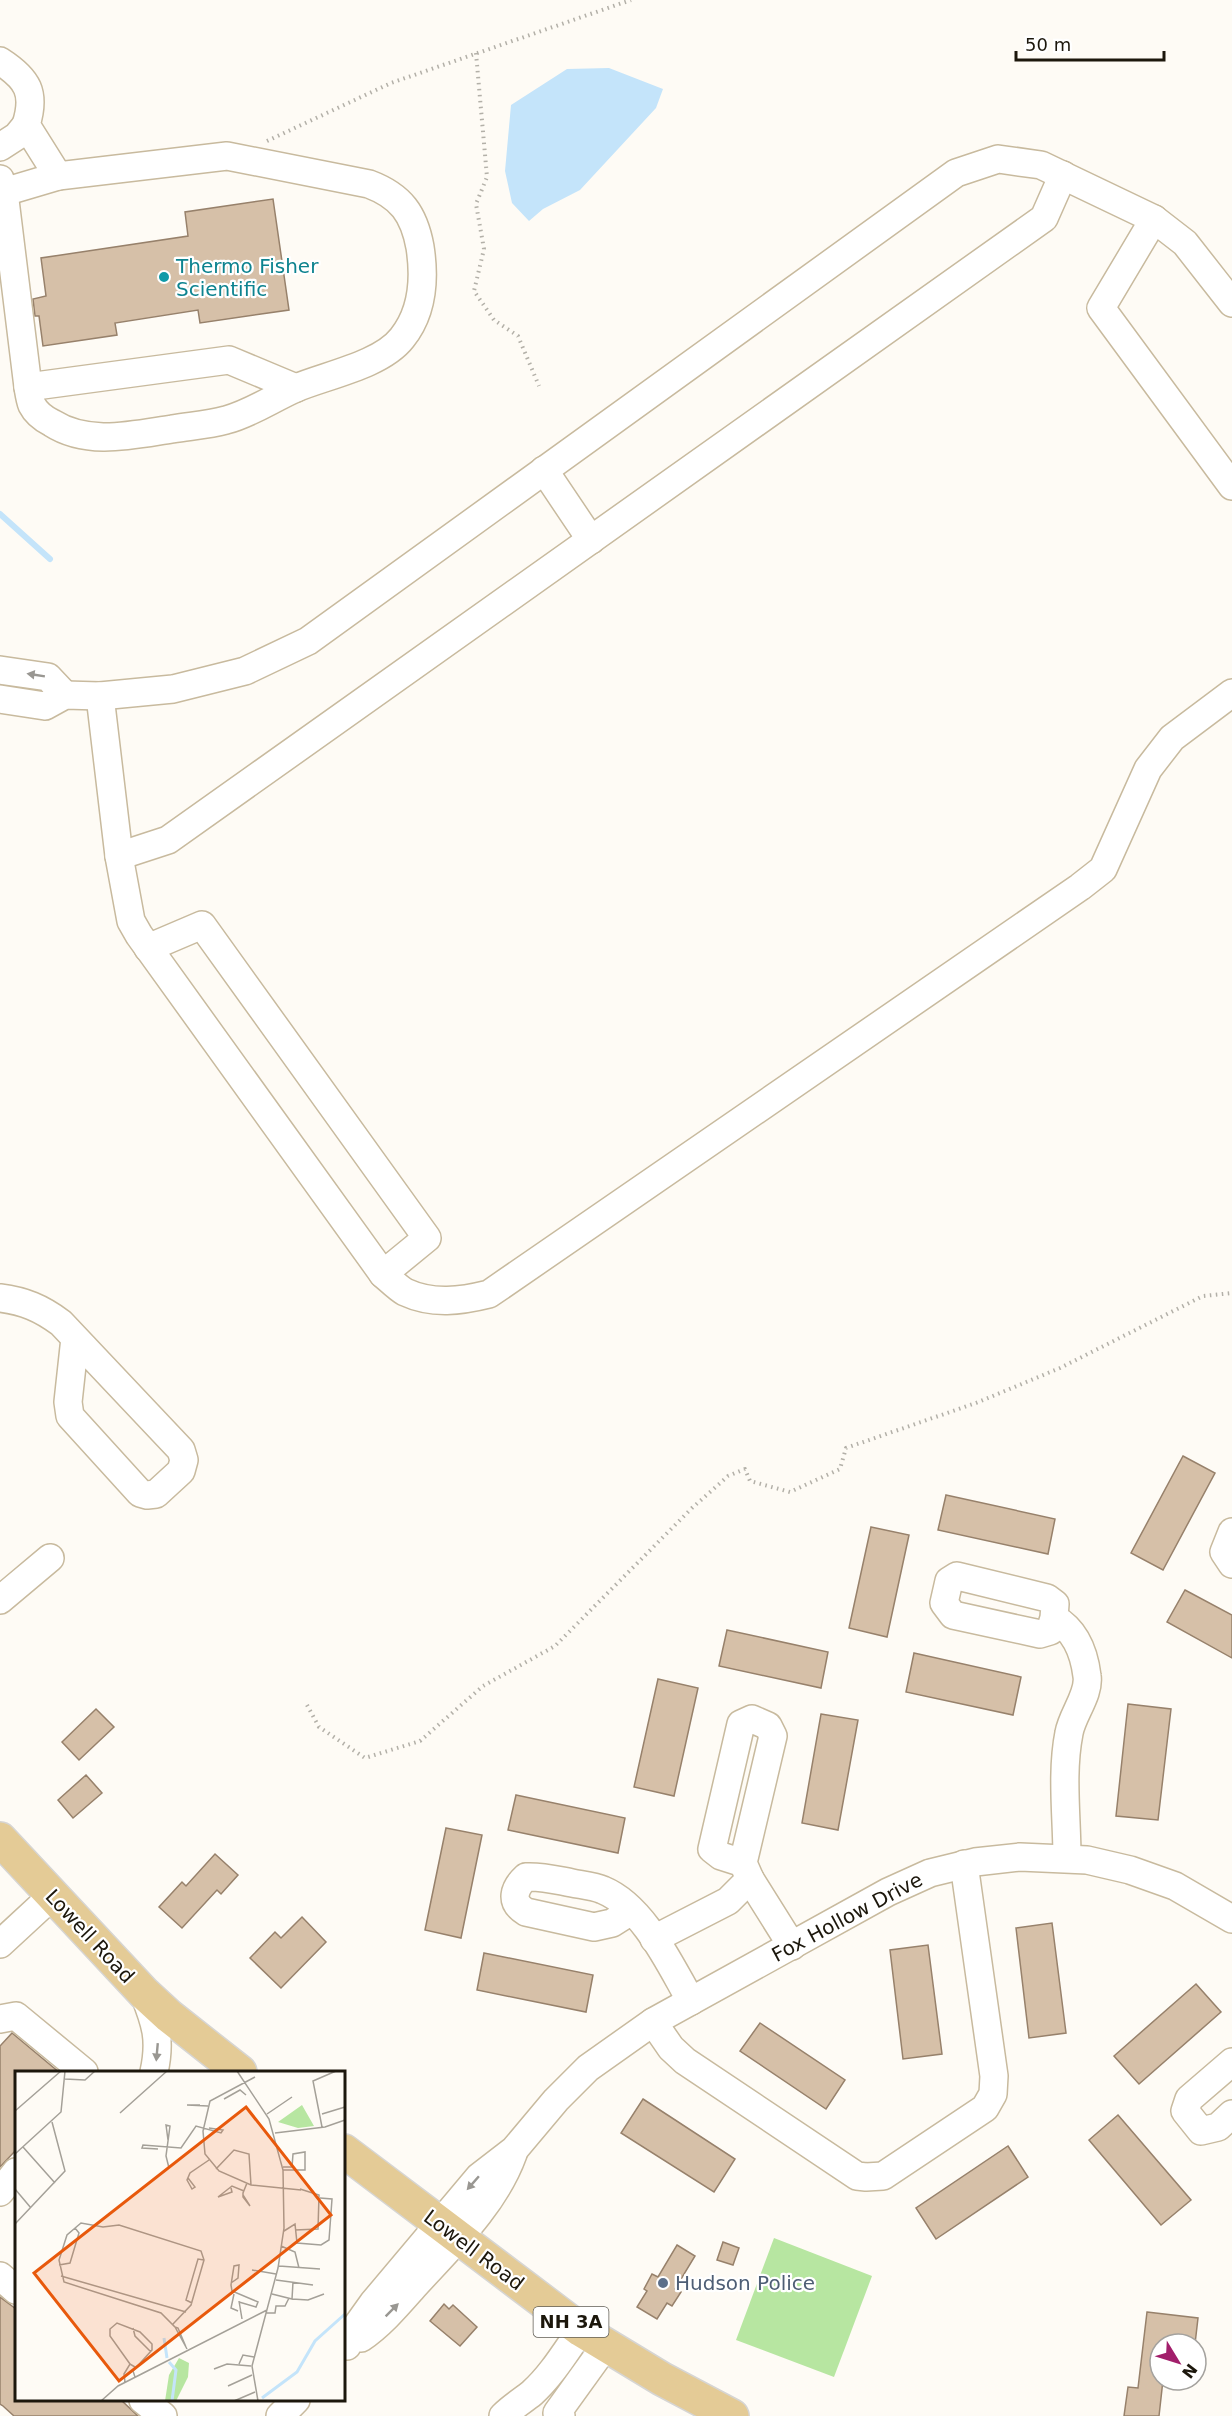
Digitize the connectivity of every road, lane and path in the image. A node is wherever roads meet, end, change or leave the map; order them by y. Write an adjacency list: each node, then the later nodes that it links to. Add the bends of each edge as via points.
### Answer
1 (632, 0): 2 (path)
2 (476, 53): 5 (path, via 391,82); 12 (path, via 487,177 476,204 484,249 474,291 494,320 518,336)
3 (0, 61): 4 (street, via 20,74 28,88 31,109)
4 (26, 125): 6 (street); 8 (street)
5 (261, 144)
6 (0, 147)
7 (1063, 175): 10 (street); 15 (street, via 1041,165 998,159 956,173); 17 (street, via 1044,218)
8 (58, 176): 9 (street); 14 (street, via 227,156 369,184 396,198 417,228 422,259 423,286 412,323 388,352)
9 (2, 185): 13 (street)
10 (1154, 219): 11 (street, via 1185,243); 16 (street, via 1101,308)
11 (1232, 303)
12 (539, 386)
13 (28, 387): 14 (street, via 229,360); 14 (street, via 32,406 41,417 59,428 98,438 227,420)
14 (296, 388)
15 (544, 470): 17 (street); 21 (street, via 308,641 245,671 173,689)
16 (1232, 486)
17 (591, 540): 23 (street, via 168,840)
18 (0, 670): 20 (street, one-way to 18, via 48,677)
19 (1232, 693): 25 (street, via 1172,738 1148,769 1103,869 489,1294 462,1301 436,1301 404,1292)
20 (65, 695): 21 (street); 22 (street, via 45,706)
21 (100, 696): 23 (street)
22 (0, 699)
23 (119, 856): 24 (street, via 132,921)
24 (148, 948): 25 (street); 25 (street, via 202,925 216,944 427,1238)
25 (383, 1274)
26 (1232, 1293): 34 (path, via 1203,1296 1060,1368 976,1403 846,1448 840,1469 790,1492 750,1481 745,1469 728,1476 555,1646 483,1686 420,1741 365,1758 319,1727)
27 (0, 1298): 28 (street, via 44,1311)
28 (75, 1338): 28 (street, via 181,1450 181,1471 156,1494 140,1493 70,1416)
29 (1232, 1532): 31 (street, via 1224,1552)
30 (50, 1558): 32 (street)
31 (1232, 1564)
32 (0, 1600)
33 (1054, 1618): 36 (street, via 1069,1626 1083,1653 1088,1678 1069,1731)
34 (307, 1705)
35 (2, 1847): 38 (main road, Lowell Road)
36 (1067, 1858): 37 (street, Fox Hollow Drive, via 1020,1857); 40 (street, Fox Hollow Drive, via 1130,1870 1175,1886)
37 (964, 1864): 43 (street, Fox Hollow Drive, via 930,1873 888,1892); 47 (street, via 993,2094 985,2108 883,2176 857,2175 694,2067 671,2048)
38 (52, 1896): 42 (street); 44 (main road, Lowell Road)
39 (631, 1911): 41 (street)
40 (1232, 1919)
41 (654, 1939): 43 (street, via 728,1901 747,1871); 45 (street)
42 (0, 1944)
43 (792, 1946): 45 (street, Fox Hollow Drive)
44 (144, 1993): 50 (street, one-way to 50, via 158,2033); 51 (main road, Lowell Road)
45 (691, 2001): 47 (street, Fox Hollow Drive)
46 (0, 2019): 49 (street, via 16,2016)
47 (653, 2022): 56 (street, Fox Hollow Drive, via 588,2068 514,2150 479,2177)
48 (1232, 2062): 52 (street, via 1189,2098 1185,2111 1201,2131 1218,2127)
49 (82, 2071)
50 (154, 2071)
51 (238, 2071)
52 (1232, 2114)
53 (345, 2152): 56 (main road, Lowell Road / NH 3A)
54 (15, 2173): 55 (street)
55 (0, 2192)
56 (449, 2231): 59 (main road, Lowell Road / NH 3A); 60 (street, Fox Hollow Drive, one-way to 56, via 373,2303)
57 (0, 2276): 58 (street)
58 (15, 2289)
59 (593, 2337): 61 (street); 64 (street); 68 (main road, Lowell Road / NH 3A)
60 (345, 2347)
61 (531, 2394): 64 (street); 67 (street)
62 (144, 2401): 65 (street)
63 (295, 2401): 66 (street)
64 (559, 2415)
65 (163, 2416)
66 (280, 2416)
67 (503, 2416)
68 (732, 2416)

